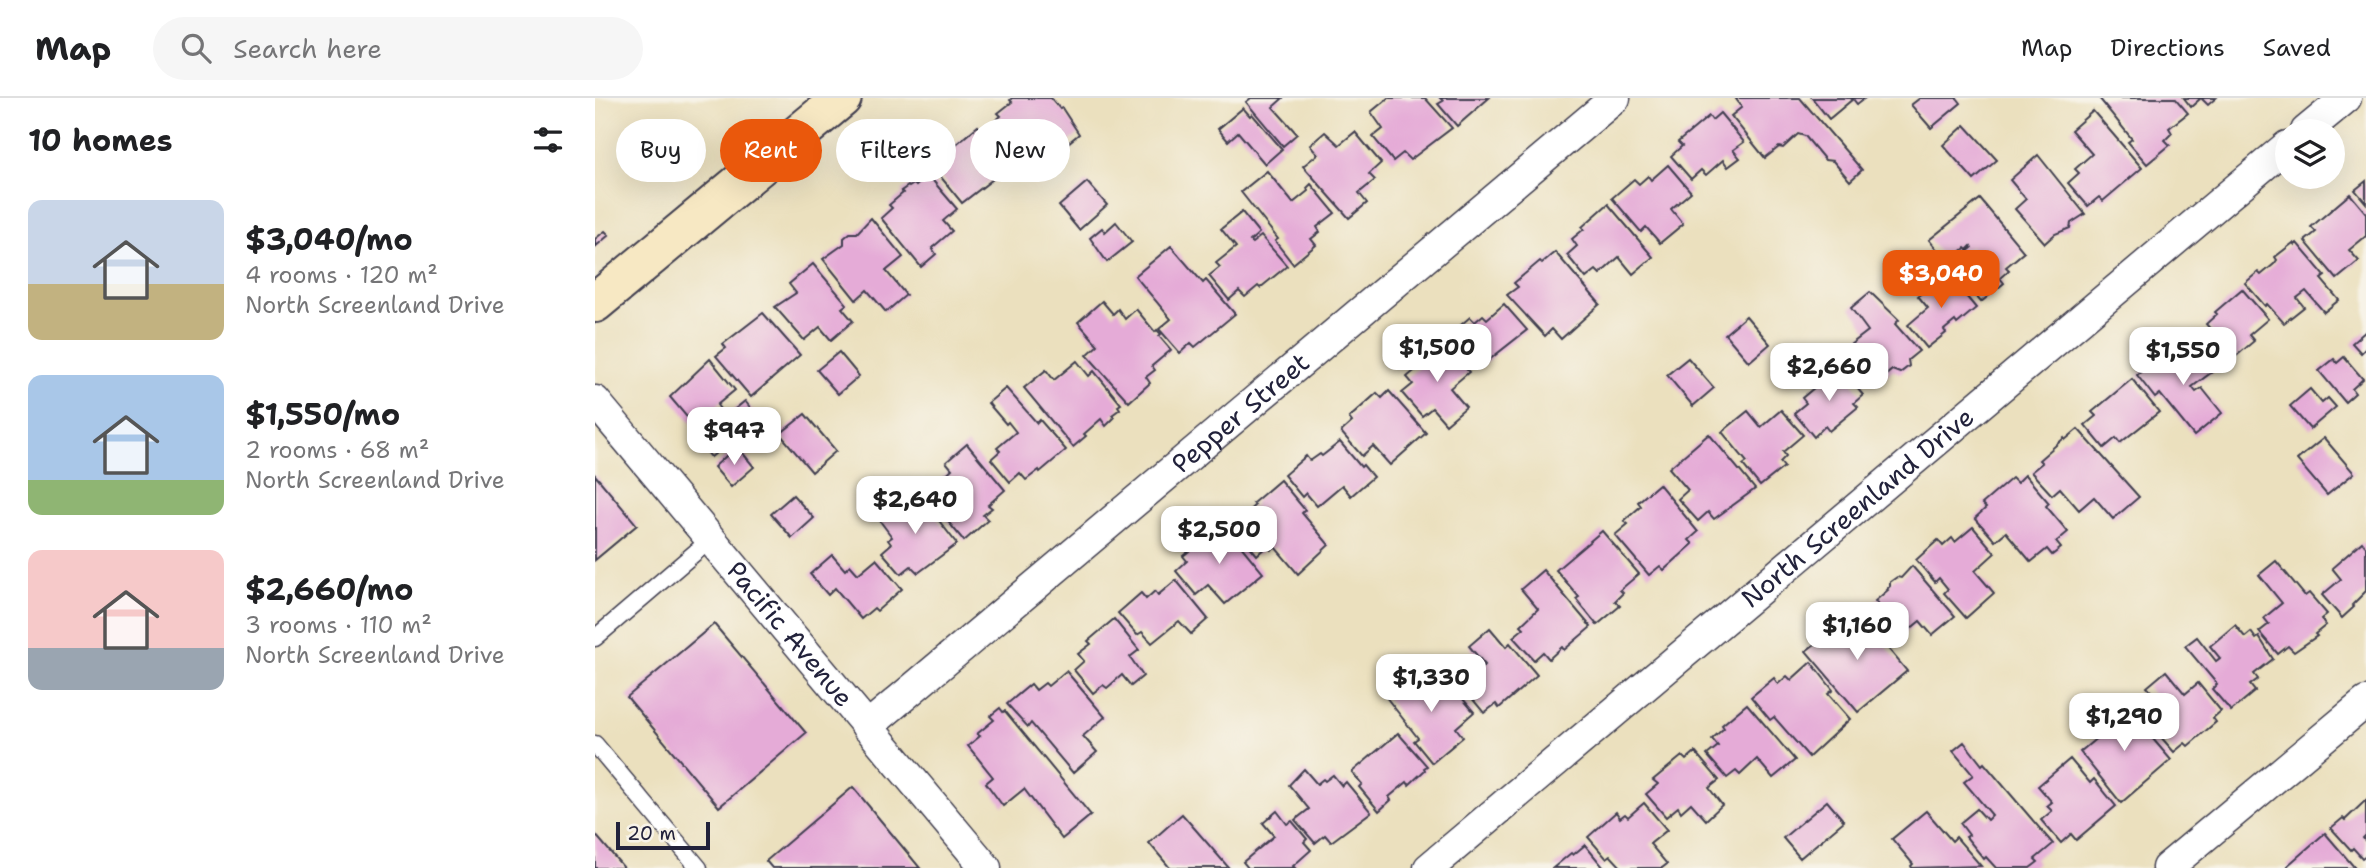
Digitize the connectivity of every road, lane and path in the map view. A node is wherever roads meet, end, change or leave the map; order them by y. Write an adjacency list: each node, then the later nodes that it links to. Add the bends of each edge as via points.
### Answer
1 (842, 98): 6 (main road)
2 (1615, 98): 11 (street, Pepper Street)
3 (2346, 98): 4 (street)
4 (2321, 119)
5 (2275, 156): 15 (street, North Screenland Drive)
6 (595, 303)
7 (595, 401): 8 (street, Pacific Avenue)
8 (711, 539): 9 (lane); 11 (street, Pacific Avenue)
9 (595, 638)
10 (2366, 702): 16 (street)
11 (867, 727): 14 (street, Pacific Avenue)
12 (595, 744): 13 (lane)
13 (699, 868)
14 (986, 868)
15 (1429, 868)
16 (2167, 868)

